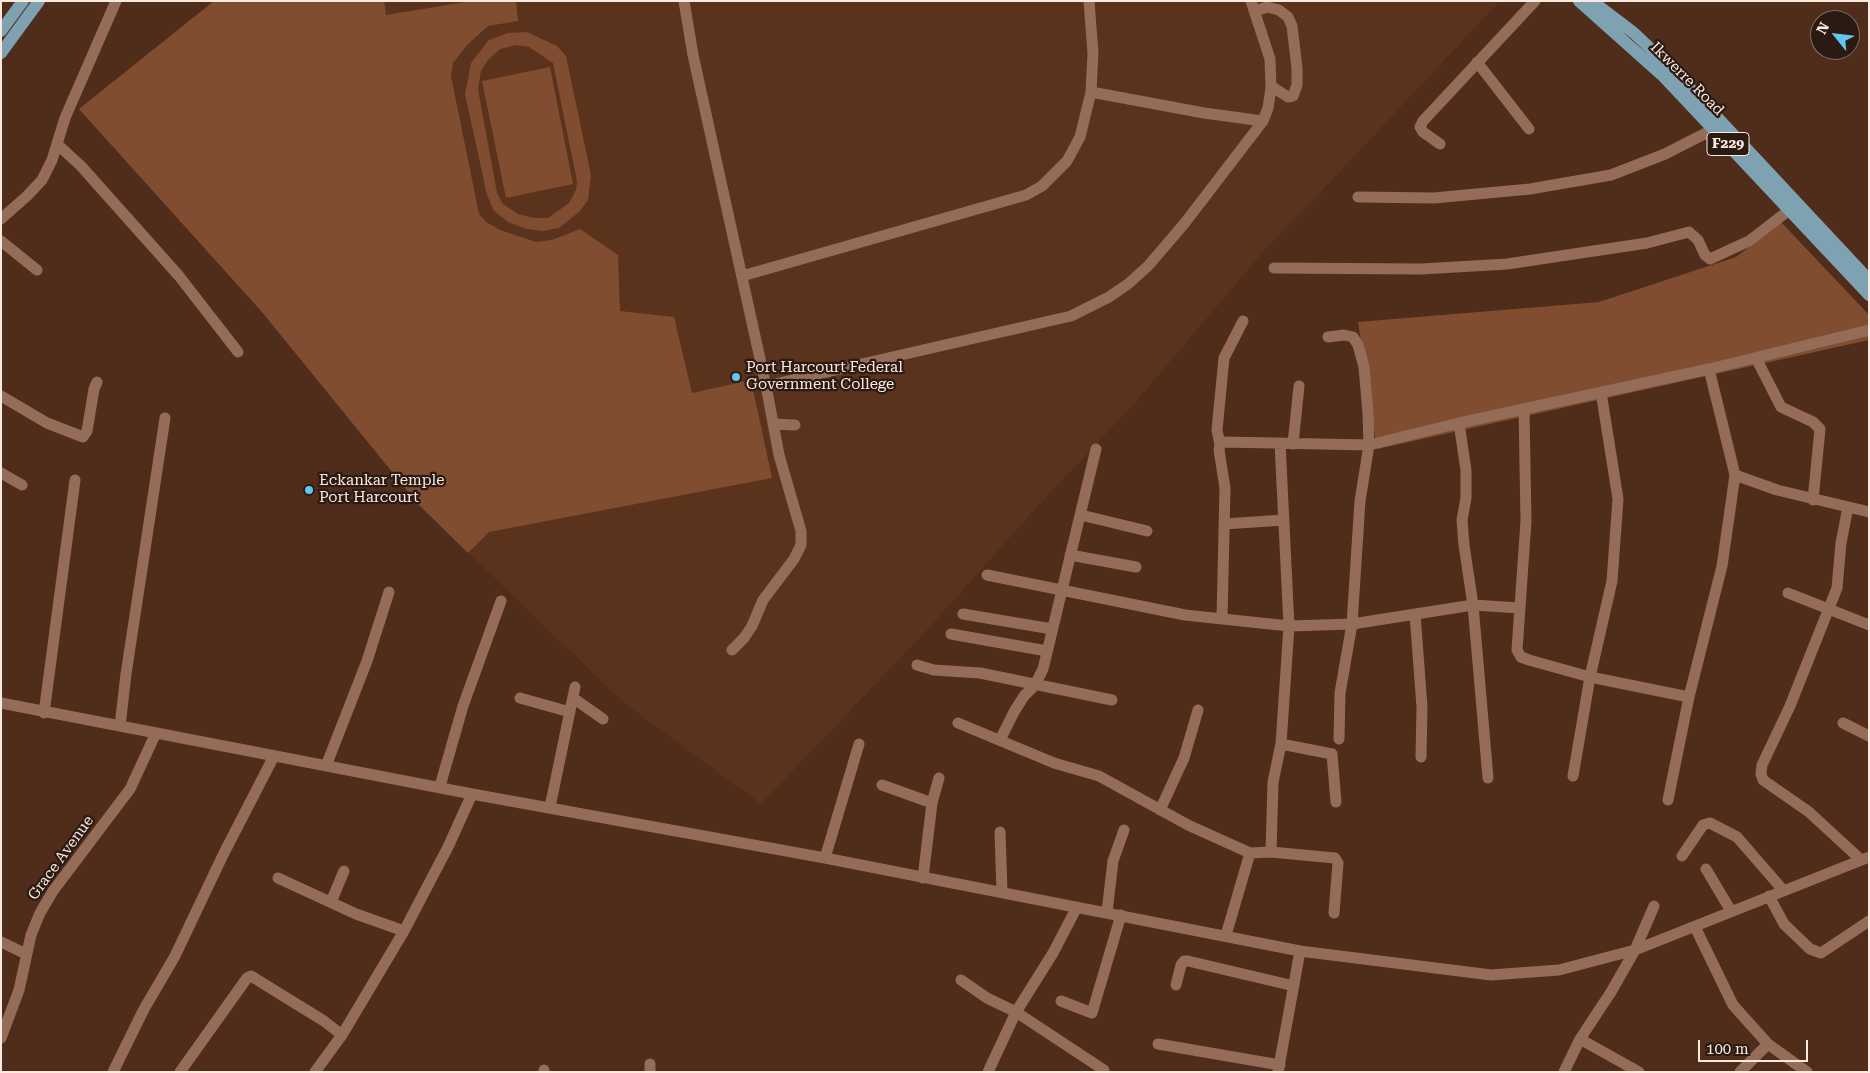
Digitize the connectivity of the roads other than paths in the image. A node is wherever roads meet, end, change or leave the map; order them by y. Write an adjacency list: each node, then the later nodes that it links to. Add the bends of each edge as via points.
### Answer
1 (23, 1): 10 (main road)
2 (39, 1): 11 (main road)
3 (116, 1): 18 (street, via 65,118)
4 (684, 1): 26 (street)
5 (1089, 1): 14 (street, via 1093,53)
6 (1535, 1): 12 (street)
7 (1579, 1): 17 (main road, Ikwerre Road / F229, via 1645,58)
8 (1592, 1): 27 (main road, Ikwerre Road / F229, via 1634,33 1673,70)
9 (1253, 6): 13 (street, via 1270,59); 13 (street, via 1279,10 1288,17 1292,26 1297,85 1293,96 1288,97)
10 (1, 31)
11 (1, 53)
12 (1477, 62): 16 (street); 19 (street, via 1420,127)
13 (1271, 86): 15 (street)
14 (1091, 92): 15 (street, via 1204,114); 26 (street, via 1080,137 1067,161 1042,186 1026,195)
15 (1263, 121): 36 (street, via 1148,266 1128,284 1084,311)
16 (1529, 129)
17 (1714, 129): 20 (street, via 1665,154 1611,175 1530,189 1434,198); 21 (main road, Ikwerre Road / F229)
18 (57, 144): 22 (street, via 42,180); 32 (street, via 81,166 179,276)
19 (1440, 144)
20 (1358, 197)
21 (1788, 211): 24 (street, via 1749,241 1710,259 1689,232 1647,243 1507,264 1421,269); 28 (main road, Ikwerre Road / F229)
22 (1, 218)
23 (1, 240): 25 (street)
24 (1274, 268)
25 (38, 270)
26 (742, 276): 36 (street)
27 (1869, 280)
28 (1869, 295)
29 (1243, 321): 47 (street, via 1224,358 1217,430)
30 (1869, 330): 33 (street)
31 (1328, 337): 48 (street, via 1352,337 1358,345 1364,367)
32 (238, 352)
33 (1756, 358): 34 (street); 54 (street, via 1781,407 1820,428)
34 (1709, 369): 38 (street); 51 (street)
35 (98, 382): 39 (street, via 83,437 47,423)
36 (766, 386): 43 (street)
37 (1299, 386): 46 (street)
38 (1601, 392): 40 (street); 82 (street, via 1618,499 1612,581)
39 (1, 396)
40 (1524, 409): 42 (street); 69 (street, via 1526,521)
41 (165, 418): 94 (street)
42 (1459, 423): 48 (street); 68 (street, via 1466,470 1462,520)
43 (773, 424): 44 (street); 79 (street, via 801,531 801,545 763,600 752,626)
44 (796, 425)
45 (1280, 443): 46 (street); 47 (street, via 1224,442); 58 (street)
46 (1293, 444): 48 (street)
47 (1220, 445): 59 (street, via 1225,488)
48 (1369, 445): 74 (street, via 1360,501)
49 (1096, 449): 57 (street)
50 (1, 473): 53 (street)
51 (1735, 475): 54 (street); 84 (street, via 1722,566)
52 (75, 480): 90 (street)
53 (22, 485)
54 (1813, 500): 55 (street)
55 (1848, 507): 56 (street); 70 (street, via 1837,588)
56 (1869, 512)
57 (1080, 515): 60 (street); 61 (street)
58 (1284, 520): 59 (street); 76 (street)
59 (1224, 524): 73 (street)
60 (1147, 531)
61 (1070, 555): 62 (street); 64 (street)
62 (1136, 567)
63 (987, 575): 64 (street)
64 (1061, 591): 73 (street); 77 (street)
65 (389, 592): 103 (street, via 367,661)
66 (1788, 593): 70 (street)
67 (501, 601): 108 (street, via 462,706)
68 (1473, 605): 69 (street); 72 (street); 106 (street)
69 (1520, 608): 82 (street, via 1516,650 1521,657)
70 (1830, 608): 75 (street); 121 (street, via 1762,765 1761,774 1763,780)
71 (963, 614): 77 (street)
72 (1415, 614): 74 (street); 102 (street, via 1422,707)
73 (1222, 619): 76 (street)
74 (1352, 624): 76 (street); 97 (street, via 1340,693)
75 (1869, 625)
76 (1289, 626): 100 (street)
77 (1052, 629): 80 (street)
78 (951, 634): 80 (street)
79 (732, 650)
80 (1047, 651): 83 (street)
81 (917, 665): 83 (street, via 934,670 980,673)
82 (1590, 676): 84 (street); 104 (street)
83 (1035, 685): 86 (street); 98 (street, via 1024,696)
84 (1689, 697): 110 (street)
85 (520, 698): 89 (street)
86 (1112, 700)
87 (1, 703): 90 (street)
88 (1198, 710): 114 (street, via 1184,758)
89 (570, 712): 91 (street, via 574,693); 113 (street)
90 (44, 713): 94 (street)
91 (603, 719)
92 (958, 723): 98 (street)
93 (1843, 723): 96 (street)
94 (120, 726): 95 (street)
95 (156, 732): 101 (street); 143 (street, Grace Avenue, via 130,789 40,912)
96 (1868, 732)
97 (1339, 739)
98 (1000, 740): 114 (street, via 1054,763 1100,776)
99 (860, 744): 120 (street)
100 (1282, 744): 111 (street, via 1332,754); 117 (street, via 1273,782)
101 (274, 756): 103 (street); 157 (street)
102 (1421, 757)
103 (326, 766): 108 (street)
104 (1573, 776)
105 (938, 778): 112 (street)
106 (1488, 778)
107 (882, 785): 112 (street)
108 (440, 786): 109 (street)
109 (472, 794): 113 (street); 138 (street)
110 (1668, 800)
111 (1336, 802)
112 (932, 803): 125 (street)
113 (550, 807): 120 (street)
114 (1160, 810): 118 (street)
115 (1124, 830): 133 (street, via 1113,861)
116 (1000, 832): 127 (street)
117 (1271, 852): 118 (street); 134 (street, via 1335,858)
118 (1250, 853): 139 (street)
119 (1682, 856): 126 (street, via 1703,826 1710,823 1737,837)
120 (825, 858): 125 (street)
121 (1865, 858): 126 (street)
122 (1706, 869): 132 (street)
123 (344, 871): 129 (street)
124 (278, 878): 129 (street)
125 (923, 878): 127 (street)
126 (1783, 890): 128 (street)
127 (1002, 892): 131 (street)
128 (1769, 896): 132 (street); 136 (street, via 1784,924 1814,951 1821,953)
129 (331, 902): 138 (street)
130 (1654, 906): 141 (street)
131 (1077, 907): 133 (street); 148 (street)
132 (1731, 911): 137 (street)
133 (1108, 912): 135 (street)
134 (1334, 912)
135 (1121, 915): 139 (street); 147 (street, via 1092,1012)
136 (1869, 921)
137 (1695, 927): 141 (street); 154 (street, via 1733,1006)
138 (404, 931): 150 (street)
139 (1226, 935): 142 (street)
140 (1, 942): 143 (street)
141 (1635, 950): 142 (street, via 1558,970 1491,975); 152 (street)
142 (1300, 951): 146 (street)
143 (26, 954): 149 (street, Grace Avenue, via 19,990)
144 (961, 980): 148 (street, via 986,998)
145 (1176, 984): 146 (street, via 1181,965 1188,961)
146 (1294, 986): 155 (street)
147 (1061, 1000)
148 (1016, 1012): 156 (street); 160 (street)
149 (4, 1022): 151 (street, Grace Avenue)
150 (342, 1035): 158 (street, via 252,976 246,978); 159 (street)
151 (1, 1038)
152 (1580, 1039): 161 (street); 162 (street)
153 (1158, 1044): 155 (street)
154 (1768, 1044): 163 (street); 164 (street)
155 (1279, 1068)
156 (1104, 1070)
157 (114, 1072)
158 (180, 1072)
159 (315, 1072)
160 (988, 1072)
161 (1564, 1072)
162 (1639, 1072)
163 (1740, 1072)
164 (1807, 1072)

